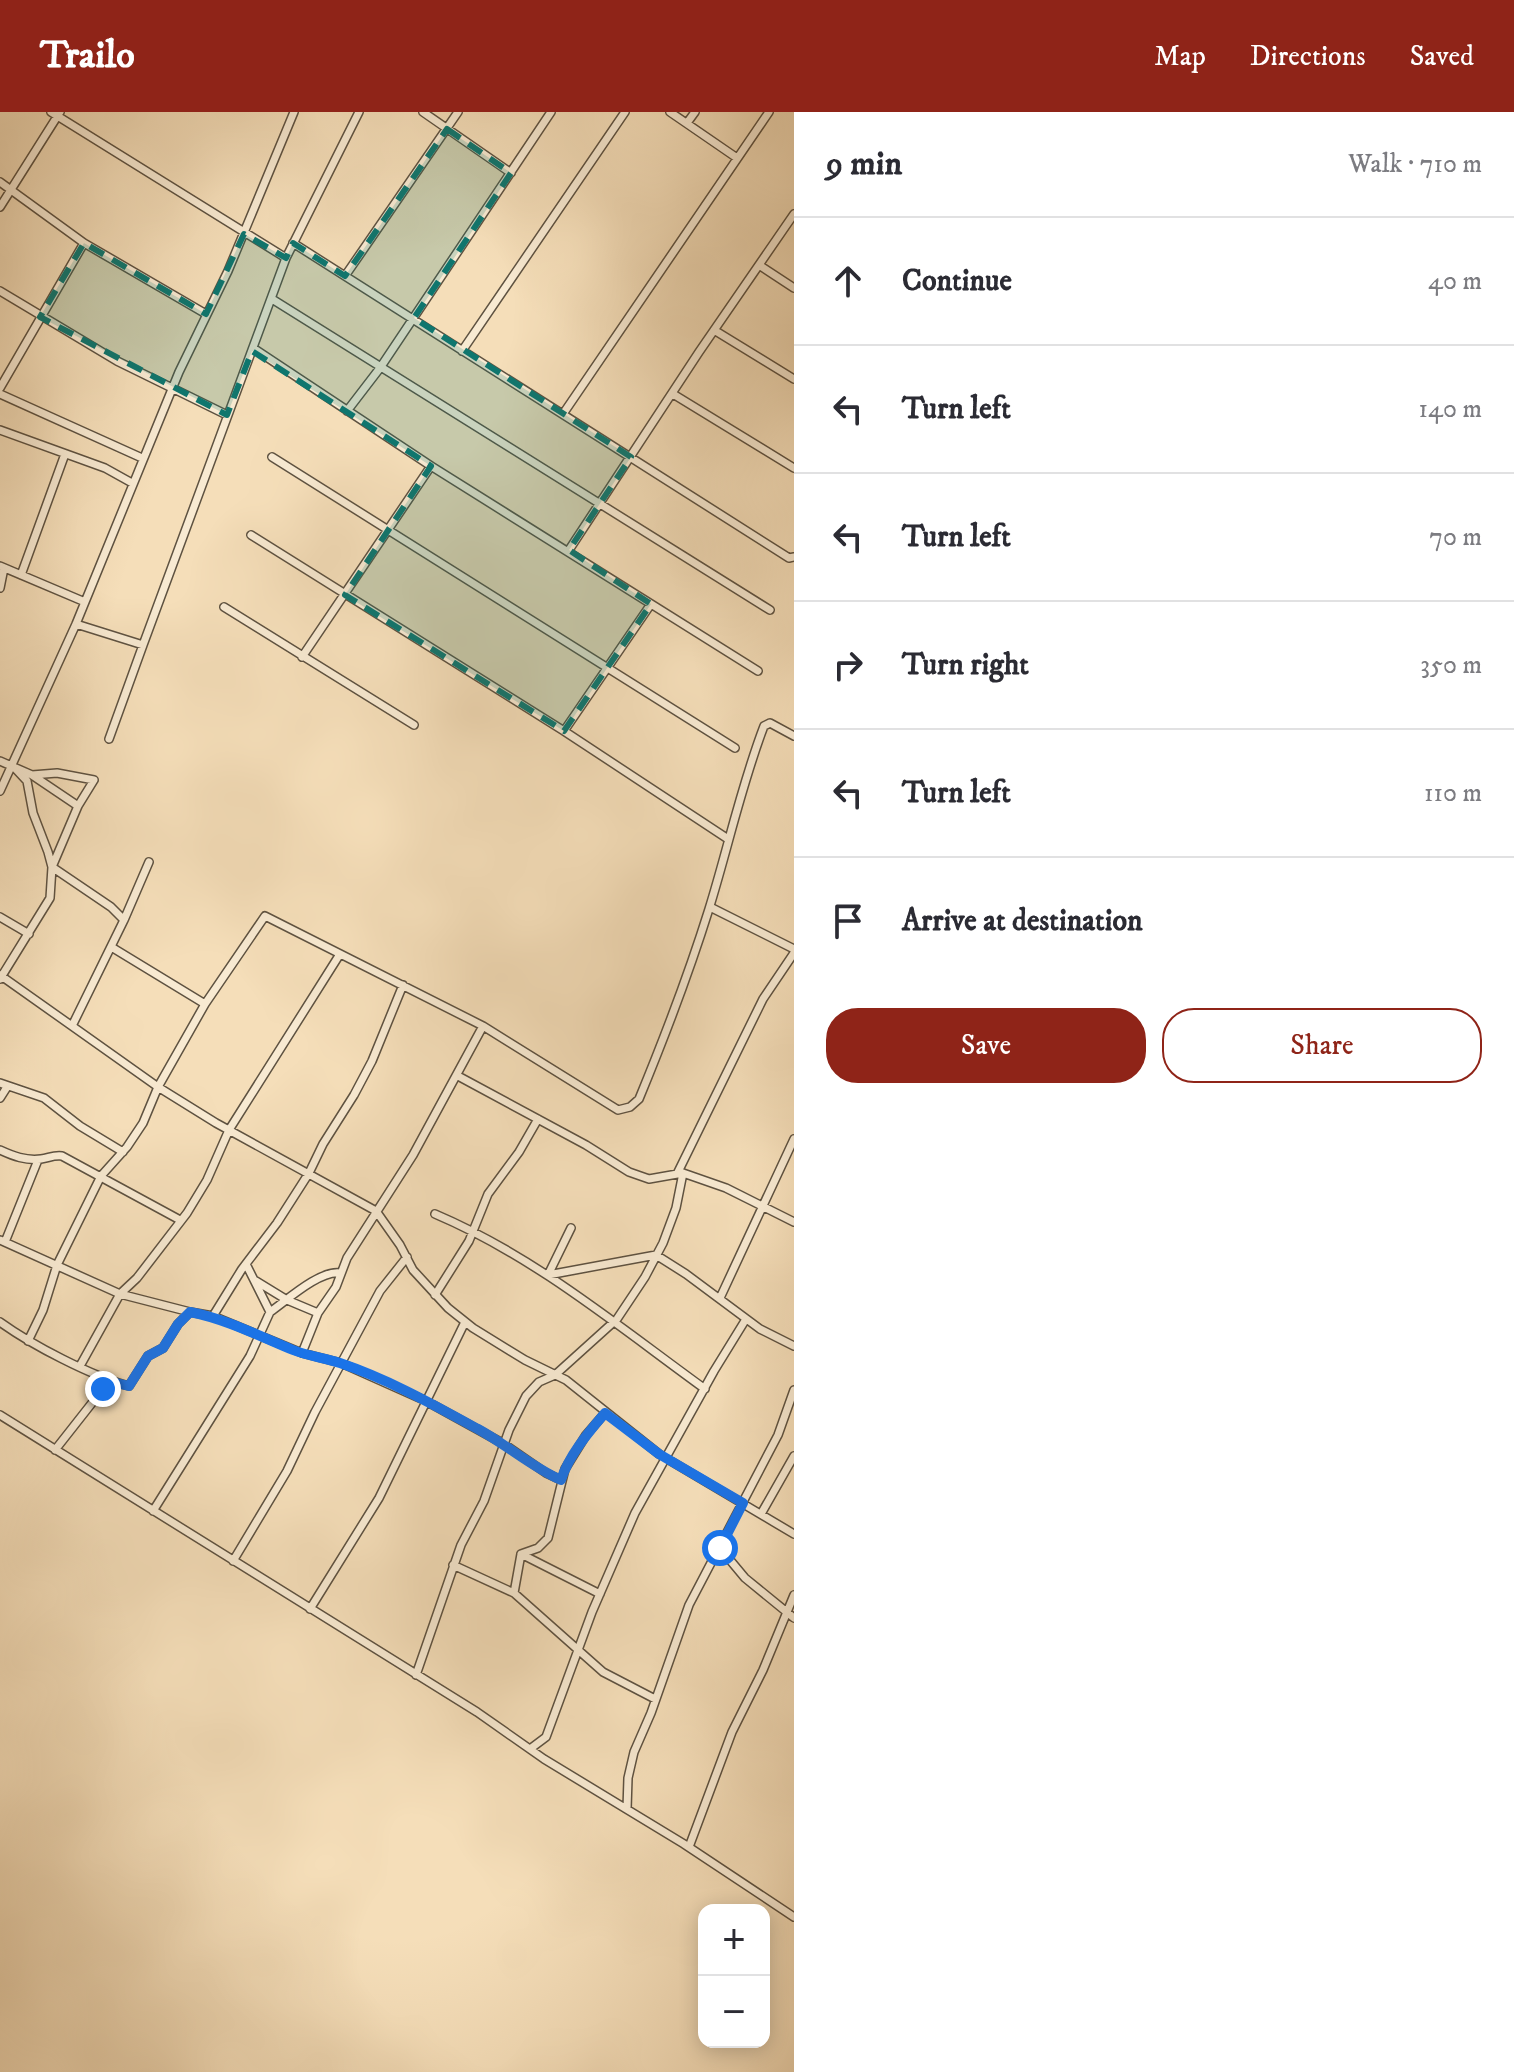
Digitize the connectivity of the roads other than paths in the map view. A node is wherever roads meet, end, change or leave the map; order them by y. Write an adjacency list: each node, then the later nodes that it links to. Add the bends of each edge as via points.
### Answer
1 (294, 112): 19 (street)
2 (359, 112): 21 (street)
3 (423, 112): 12 (street)
4 (458, 112): 12 (street)
5 (551, 112): 14 (street)
6 (625, 112): 33 (street)
7 (670, 112): 11 (street)
8 (695, 112): 11 (street)
9 (769, 112): 13 (street)
10 (56, 113): 16 (street); 19 (street)
11 (687, 123): 13 (street)
12 (447, 129): 14 (street); 24 (street)
13 (737, 158): 40 (street)
14 (511, 173): 30 (street)
15 (0, 182): 16 (street)
16 (11, 189): 17 (street); 20 (street)
17 (0, 207)
18 (794, 214): 23 (street)
19 (244, 234): 22 (street); 28 (street)
20 (84, 243): 28 (street); 29 (street)
21 (293, 243): 22 (street); 24 (street)
22 (286, 258): 27 (street)
23 (759, 265): 25 (street); 31 (street)
24 (345, 276): 30 (street)
25 (794, 288)
26 (0, 291): 29 (street)
27 (272, 299): 32 (street); 34 (street)
28 (206, 314): 36 (street)
29 (40, 317): 36 (street); 37 (street)
30 (414, 318): 33 (street); 34 (street)
31 (714, 330): 35 (street); 38 (street)
32 (253, 348): 39 (street); 41 (street)
33 (462, 351): 40 (street)
34 (380, 368): 39 (street); 50 (street)
35 (794, 379)
36 (172, 388): 41 (street); 46 (street)
37 (0, 391): 46 (street)
38 (673, 394): 45 (street); 48 (street)
39 (347, 411): 47 (street)
40 (563, 414): 45 (street)
41 (227, 415): 64 (street)
42 (0, 430): 43 (street)
43 (65, 454): 49 (street); 56 (street)
44 (272, 457): 51 (street)
45 (631, 457): 50 (street); 54 (street)
46 (142, 458): 49 (street)
47 (431, 466): 51 (street); 53 (street)
48 (794, 468)
49 (132, 483): 59 (street)
50 (600, 503): 53 (street); 62 (street)
51 (388, 530): 58 (street); 66 (street)
52 (251, 535): 58 (street)
53 (569, 550): 60 (street)
54 (794, 557)
55 (2, 567): 56 (street); 57 (street)
56 (21, 575): 59 (street)
57 (0, 588)
58 (345, 595): 65 (street); 69 (street)
59 (85, 602): 63 (street)
60 (651, 604): 66 (street); 67 (street)
61 (224, 607): 65 (street)
62 (770, 610)
63 (76, 624): 64 (street); 74 (street)
64 (143, 645): 71 (street)
65 (302, 657): 68 (street)
66 (609, 668): 69 (street); 72 (street)
67 (758, 671)
68 (414, 725)
69 (564, 731): 78 (street)
70 (794, 736): 78 (street, via 770,723 764,726)
71 (109, 739)
72 (735, 748)
73 (0, 761): 74 (street)
74 (13, 766): 75 (street); 76 (street); 80 (street, via 27,781)
75 (32, 775): 77 (street); 77 (street, via 57,773 94,780)
76 (0, 791)
77 (78, 806): 80 (street)
78 (728, 839): 81 (street)
79 (149, 862): 83 (street)
80 (52, 867): 83 (street); 84 (street, via 50,898)
81 (710, 907): 86 (street); 92 (street, via 671,1023 639,1099 630,1107 618,1110)
82 (0, 917): 84 (street)
83 (124, 920): 85 (street)
84 (29, 934): 88 (street)
85 (113, 948): 90 (street); 91 (street)
86 (794, 951): 104 (street, via 763,999)
87 (340, 954): 89 (street); 90 (street, via 265,916); 98 (street)
88 (1, 976): 91 (street)
89 (403, 985): 92 (street); 103 (street, via 372,1061)
90 (205, 1004): 95 (street)
91 (72, 1026): 95 (street)
92 (483, 1026): 93 (street)
93 (458, 1076): 97 (street); 107 (street)
94 (4, 1085): 96 (street); 101 (street, via 44,1098)
95 (158, 1087): 98 (street); 101 (street)
96 (0, 1098)
97 (538, 1119): 104 (street, via 629,1172 649,1179); 112 (street, via 488,1194)
98 (229, 1130): 103 (street); 109 (street, via 207,1180)
99 (794, 1139): 106 (street)
100 (0, 1150): 102 (street)
101 (123, 1152): 105 (street)
102 (38, 1160): 105 (street, via 56,1155); 113 (street)
103 (309, 1173): 107 (street); 116 (street)
104 (680, 1173): 106 (street); 114 (street, via 676,1208)
105 (101, 1176): 109 (street); 117 (street)
106 (764, 1206): 110 (street); 123 (street)
107 (376, 1211): 115 (street); 118 (street)
108 (435, 1214): 112 (street)
109 (180, 1220): 121 (street)
110 (794, 1222)
111 (571, 1228): 119 (street)
112 (473, 1230): 119 (street); 122 (street)
113 (3, 1241): 117 (street)
114 (656, 1255): 119 (street); 123 (street); 132 (street)
115 (407, 1257): 122 (street); 137 (street, via 380,1291)
116 (246, 1264): 120 (street); 128 (street)
117 (57, 1265): 121 (street); 134 (street)
118 (340, 1273): 124 (street, via 319,1278); 127 (street)
119 (548, 1275): 132 (street)
120 (255, 1280): 124 (street); 126 (street)
121 (120, 1294): 125 (street); 138 (street)
122 (435, 1295): 131 (street)
123 (720, 1298): 129 (street)
124 (287, 1300): 126 (street); 127 (street)
125 (190, 1312): 128 (street); 140 (street, via 163,1348 148,1356 129,1386)
126 (270, 1312): 133 (street)
127 (318, 1313): 136 (street)
128 (213, 1316): 133 (street)
129 (746, 1319): 135 (street); 141 (street)
130 (0, 1322): 134 (street)
131 (465, 1322): 139 (street); 143 (street)
132 (613, 1323): 139 (street); 141 (street)
133 (258, 1336): 136 (street); 154 (street)
134 (28, 1341): 138 (street)
135 (794, 1346)
136 (302, 1353): 137 (street)
137 (341, 1363): 143 (street); 159 (street, via 287,1471)
138 (80, 1366): 140 (street)
139 (555, 1375): 144 (street); 146 (street, via 526,1396)
140 (112, 1382): 147 (street)
141 (705, 1389): 149 (street)
142 (794, 1390): 153 (street)
143 (426, 1401): 146 (street); 164 (street, via 379,1498)
144 (605, 1413): 149 (street); 152 (street)
145 (0, 1415): 147 (street)
146 (504, 1444): 152 (street); 160 (street)
147 (55, 1450): 154 (street)
148 (794, 1456): 150 (street)
149 (666, 1458): 153 (street); 162 (street)
150 (783, 1475): 151 (street); 155 (street)
151 (794, 1479)
152 (561, 1480): 158 (street, via 548,1538)
153 (743, 1503): 155 (street); 157 (street)
154 (153, 1511): 159 (street)
155 (761, 1514): 156 (street)
156 (794, 1534)
157 (720, 1548): 165 (street); 169 (street, via 689,1605)
158 (521, 1554): 161 (street); 162 (street)
159 (233, 1561): 164 (street)
160 (453, 1565): 161 (street); 168 (street)
161 (514, 1593): 167 (street)
162 (600, 1594): 167 (street)
163 (794, 1595): 165 (street)
164 (310, 1609): 168 (street)
165 (785, 1612): 166 (street); 172 (street)
166 (794, 1618)
167 (577, 1652): 169 (street); 170 (street, via 546,1737)
168 (416, 1675): 170 (street)
169 (655, 1699): 171 (street, via 634,1752)
170 (530, 1749): 171 (street)
171 (627, 1809): 172 (street)
172 (689, 1847): 174 (street)
173 (794, 1904): 174 (street)
174 (791, 1915)

